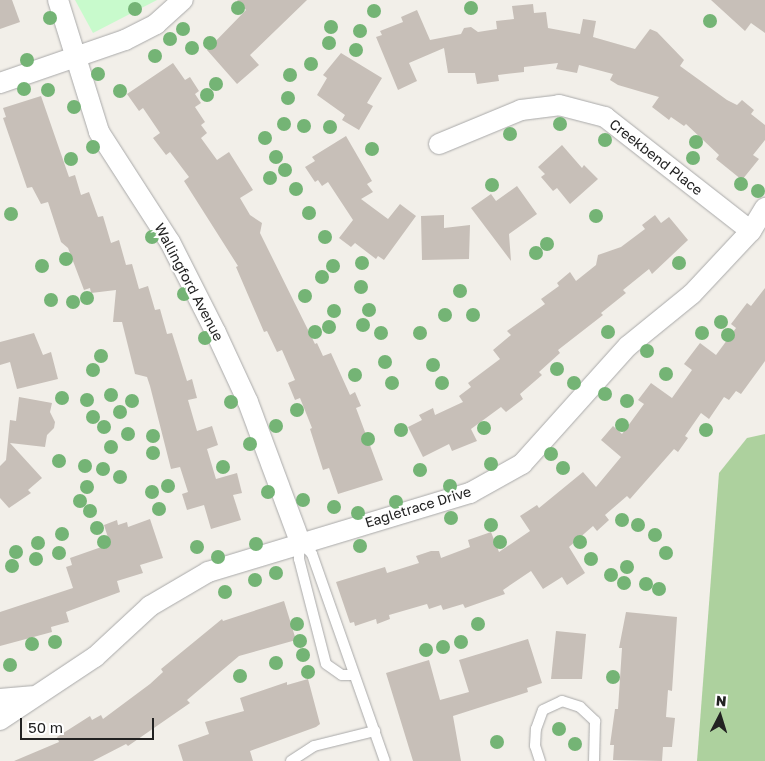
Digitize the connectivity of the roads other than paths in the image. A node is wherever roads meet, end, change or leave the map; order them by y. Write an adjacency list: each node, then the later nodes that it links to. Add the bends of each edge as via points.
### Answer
1 (58, 0): 3 (street, Wallingford Avenue)
2 (184, 0): 3 (street, via 156,24)
3 (75, 58): 4 (street); 8 (street, Wallingford Avenue, via 99,132 170,242 248,402)
4 (0, 83)
5 (439, 144): 7 (street, Creekbend Place, via 521,110 559,105 604,117)
6 (765, 208): 7 (street, Eagletrace Drive)
7 (751, 231): 8 (street, Eagletrace Drive, via 692,294 628,346 522,464 470,493)
8 (300, 542): 9 (lane, via 312,554); 9 (lane, via 299,559 326,664 342,675); 10 (street, Eagletrace Drive, via 208,572 150,606 94,658)
9 (352, 675): 13 (lane)
10 (32, 696): 11 (street, Eagletrace Drive); 12 (street, Eagletrace Drive)
11 (0, 699)
12 (0, 720)
13 (375, 731): 14 (lane, via 314,746); 15 (lane)
14 (291, 761)
15 (384, 761)
16 (540, 761): 17 (lane, via 535,746 536,729 543,710 562,701 580,707 596,721)
17 (594, 761)

